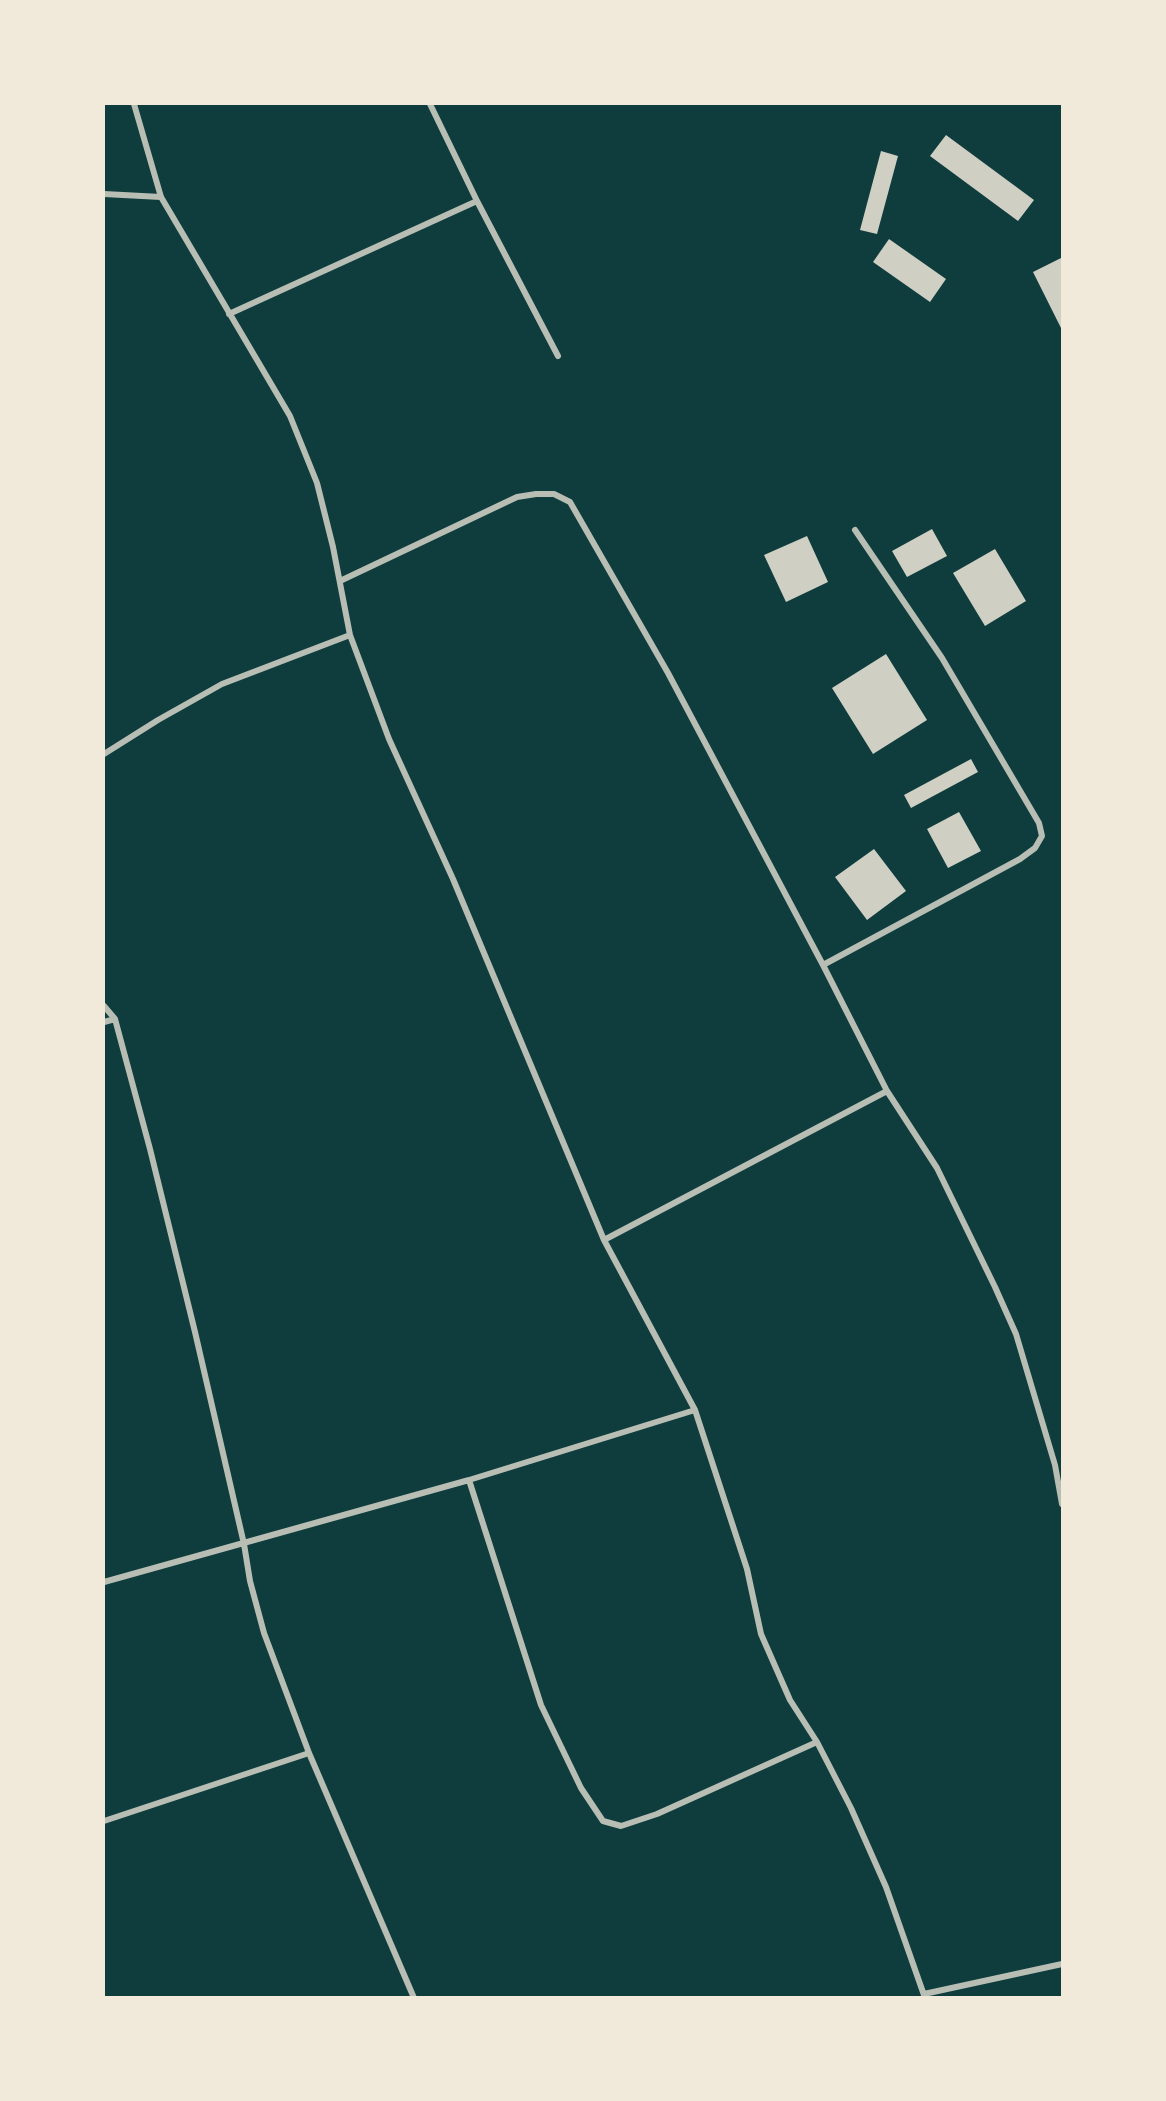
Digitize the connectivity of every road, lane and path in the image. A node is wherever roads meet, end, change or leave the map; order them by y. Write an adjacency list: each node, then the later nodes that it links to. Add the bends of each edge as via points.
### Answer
1 (135, 104): 4 (street)
2 (430, 104): 5 (street)
3 (104, 194): 4 (street)
4 (161, 197): 6 (street)
5 (477, 201): 6 (street); 7 (street)
6 (229, 314): 9 (street, via 290,416 317,483)
7 (558, 356)
8 (855, 530): 12 (street, via 942,658 1039,823 1042,836 1035,848 1020,859)
9 (340, 581): 10 (street); 12 (street, via 517,497 554,494 570,502 668,674)
10 (350, 635): 11 (street, via 222,684); 17 (street, via 389,739 453,879)
11 (104, 754)
12 (823, 965): 16 (street)
13 (104, 1006): 14 (street)
14 (115, 1019): 15 (street); 21 (street, via 190,1309)
15 (104, 1022)
16 (887, 1091): 17 (street); 20 (street, via 937,1168 1016,1334 1055,1465)
17 (604, 1240): 18 (street)
18 (696, 1410): 19 (street); 23 (street, via 747,1569 761,1634 790,1700)
19 (469, 1480): 21 (street); 23 (street, via 541,1705 581,1788 603,1821 621,1826 657,1814)
20 (1062, 1504)
21 (244, 1544): 22 (street); 24 (street, via 264,1633)
22 (104, 1582)
23 (817, 1742): 27 (street, via 886,1887)
24 (309, 1753): 25 (street); 28 (street)
25 (104, 1821)
26 (1062, 1964): 27 (street)
27 (925, 1996)
28 (414, 1998)

